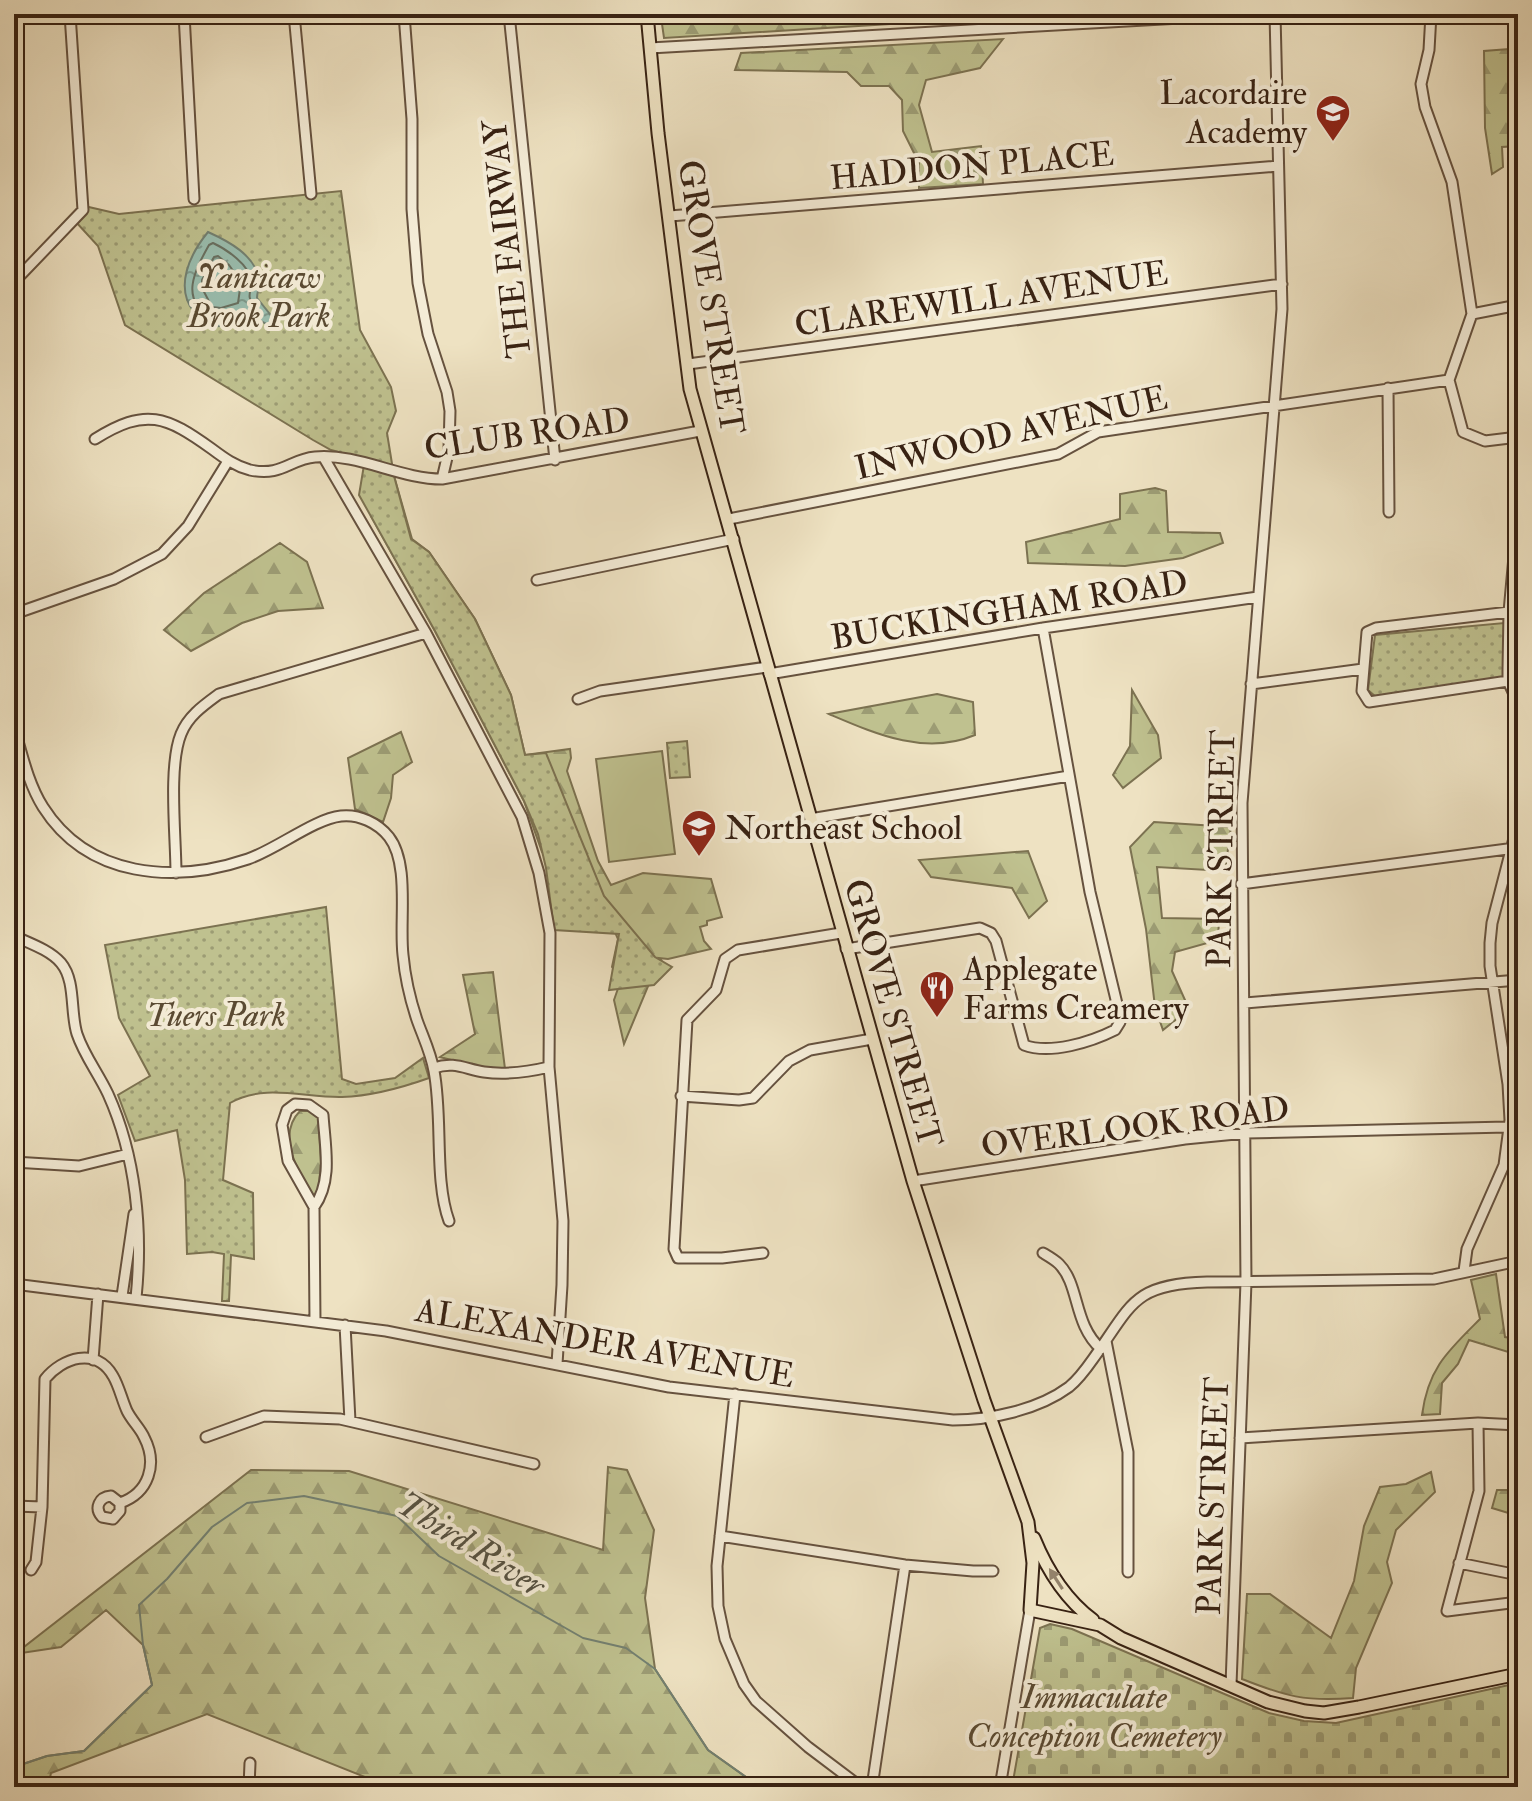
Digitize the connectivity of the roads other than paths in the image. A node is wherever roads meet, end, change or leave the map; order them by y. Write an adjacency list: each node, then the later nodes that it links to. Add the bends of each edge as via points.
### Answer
1 (70, 14): 15 (street, via 83,210)
2 (184, 14): 13 (street)
3 (294, 14): 12 (street)
4 (404, 14): 29 (street, via 418,283 450,411)
5 (509, 14): 27 (street, THE FAIRWAY)
6 (647, 14): 10 (main road, GROVE STREET)
7 (1252, 14): 10 (street)
8 (1275, 14): 11 (street, PARK STREET)
9 (1431, 14): 18 (street, via 1421,84 1452,182)
10 (650, 48): 14 (main road, GROVE STREET)
11 (1278, 166): 14 (street, HADDON PLACE); 16 (street, PARK STREET)
12 (311, 194)
13 (194, 199)
14 (670, 216): 19 (main road, GROVE STREET)
15 (14, 282)
16 (1282, 284): 19 (street, CLAREWILL AVENUE); 22 (street, PARK STREET)
17 (1518, 305): 18 (street)
18 (1472, 314): 20 (street)
19 (688, 364): 23 (main road, GROVE STREET)
20 (1449, 380): 21 (street, INWOOD AVENUE); 24 (street, via 1463,432 1485,441)
21 (1388, 388): 22 (street, INWOOD AVENUE); 30 (street)
22 (1274, 406): 32 (street, INWOOD AVENUE, via 1098,432 1058,454); 36 (street, PARK STREET)
23 (700, 431): 27 (street, CLUB ROAD); 32 (main road, GROVE STREET)
24 (1518, 437)
25 (95, 439): 28 (street, CLUB ROAD, via 123,423 157,419 179,426)
26 (324, 458): 28 (street, CLUB ROAD, via 262,472); 29 (street, CLUB ROAD); 40 (street)
27 (555, 460): 29 (street, CLUB ROAD)
28 (228, 461): 38 (street, via 188,526 162,554 114,579)
29 (442, 479)
30 (1389, 512)
31 (1518, 512): 34 (street)
32 (729, 519): 33 (main road, GROVE STREET)
33 (734, 539): 35 (street); 42 (main road, GROVE STREET)
34 (1516, 574): 37 (street)
35 (537, 580)
36 (1258, 597): 39 (street, BUCKINGHAM ROAD); 44 (street, PARK STREET)
37 (1509, 612): 41 (street, via 1376,628 1367,632); 43 (street)
38 (14, 614)
39 (1043, 628): 42 (street, BUCKINGHAM ROAD); 48 (street)
40 (426, 633): 52 (street, via 219,694 193,714 180,735 175,767); 61 (street, via 522,817 539,873 550,933)
41 (1363, 669): 43 (street, via 1362,691 1369,702); 44 (street)
42 (768, 670): 45 (street, BUCKINGHAM ROAD, via 600,691); 49 (main road, GROVE STREET)
43 (1508, 681): 46 (street)
44 (1251, 684): 53 (street, PARK STREET)
45 (578, 699)
46 (1518, 703)
47 (14, 727): 52 (street, via 35,793 72,840 124,868)
48 (1069, 776): 49 (street); 56 (street, via 1119,1012 1115,1030 1044,1049 1024,1045 996,941 980,928)
49 (810, 819): 54 (main road, GROVE STREET)
50 (1518, 823): 51 (street)
51 (1515, 848): 53 (street); 58 (street, via 1492,923)
52 (176, 873): 62 (street, via 247,859 344,815 384,831 400,859 407,981)
53 (1241, 884): 59 (street, PARK STREET)
54 (841, 933): 56 (main road, GROVE STREET); 63 (street, via 738,950 725,959 716,990 687,1020)
55 (14, 936): 67 (street, via 63,965 78,1038 107,1093)
56 (846, 949): 60 (main road, GROVE STREET)
57 (1518, 980): 58 (street)
58 (1493, 982): 59 (street); 64 (street)
59 (1245, 1003): 66 (street, PARK STREET)
60 (872, 1039): 63 (street, via 810,1050 789,1061 753,1098); 69 (main road, GROVE STREET)
61 (549, 1067): 62 (street, via 506,1073 446,1063); 86 (street, via 563,1221)
62 (434, 1068): 72 (street, via 443,1205)
63 (681, 1096): 73 (street, via 674,1249 678,1258)
64 (1514, 1113): 65 (street)
65 (1507, 1127): 66 (street, OVERLOOK ROAD); 76 (street, via 1504,1165 1474,1229)
66 (1246, 1133): 69 (street, OVERLOOK ROAD); 77 (street, PARK STREET)
67 (128, 1154): 68 (street, via 79,1166); 70 (street)
68 (14, 1162)
69 (913, 1181): 88 (main road, GROVE STREET)
70 (135, 1207): 80 (street); 81 (street, via 140,1228)
71 (314, 1207): 71 (street, via 324,1194 327,1170 323,1115 309,1105 295,1104 282,1125 288,1161); 82 (street)
72 (449, 1221)
73 (763, 1253)
74 (1043, 1253): 84 (street, via 1060,1264 1089,1338)
75 (1518, 1261): 76 (street, ALEXANDER AVENUE)
76 (1464, 1271): 77 (street, ALEXANDER AVENUE, via 1434,1279)
77 (1246, 1282): 84 (street, ALEXANDER AVENUE, via 1192,1283 1149,1292 1126,1310); 93 (street, PARK STREET)
78 (14, 1284): 79 (street, ALEXANDER AVENUE)
79 (98, 1294): 80 (street, ALEXANDER AVENUE); 85 (street)
80 (122, 1296): 81 (street, ALEXANDER AVENUE)
81 (136, 1298): 82 (street, ALEXANDER AVENUE)
82 (315, 1321): 83 (street, ALEXANDER AVENUE)
83 (345, 1325): 86 (street, ALEXANDER AVENUE); 89 (street)
84 (1103, 1345): 88 (street, ALEXANDER AVENUE, via 1069,1387 1033,1405); 104 (street, via 1128,1452)
85 (93, 1360): 95 (street, via 113,1375 150,1451 151,1470 144,1485 135,1497); 97 (street, via 70,1359 45,1379)
86 (557, 1364): 87 (street, ALEXANDER AVENUE, via 669,1387)
87 (735, 1394): 88 (street, ALEXANDER AVENUE, via 953,1420); 99 (street)
88 (990, 1416): 98 (main road, GROVE STREET)
89 (350, 1421): 92 (street, via 264,1416); 94 (street)
90 (1478, 1423): 91 (street); 93 (street); 100 (street, via 1479,1491)
91 (1518, 1425)
92 (206, 1437)
93 (1240, 1438): 110 (street, PARK STREET)
94 (534, 1464)
95 (120, 1503)
96 (14, 1506): 97 (street)
97 (42, 1507): 102 (street)
98 (1028, 1522): 107 (main road, GROVE STREET, via 1033,1563); 108 (main road, one-way to 98, via 1057,1583)
99 (720, 1536): 101 (street); 113 (street, via 718,1606 744,1684 808,1747)
100 (1459, 1563): 105 (street); 106 (street, via 1447,1611)
101 (905, 1565): 103 (street); 114 (street)
102 (31, 1570)
103 (993, 1571)
104 (1128, 1572)
105 (1518, 1575)
106 (1518, 1602)
107 (1030, 1610): 108 (main road); 115 (street, GROVE STREET)
108 (1100, 1625): 110 (main road)
109 (1518, 1674): 110 (main road, via 1324,1713 1268,1702)
110 (1231, 1685)
111 (250, 1763): 112 (street)
112 (249, 1787)
113 (861, 1787)
114 (872, 1787)
115 (1000, 1787)

